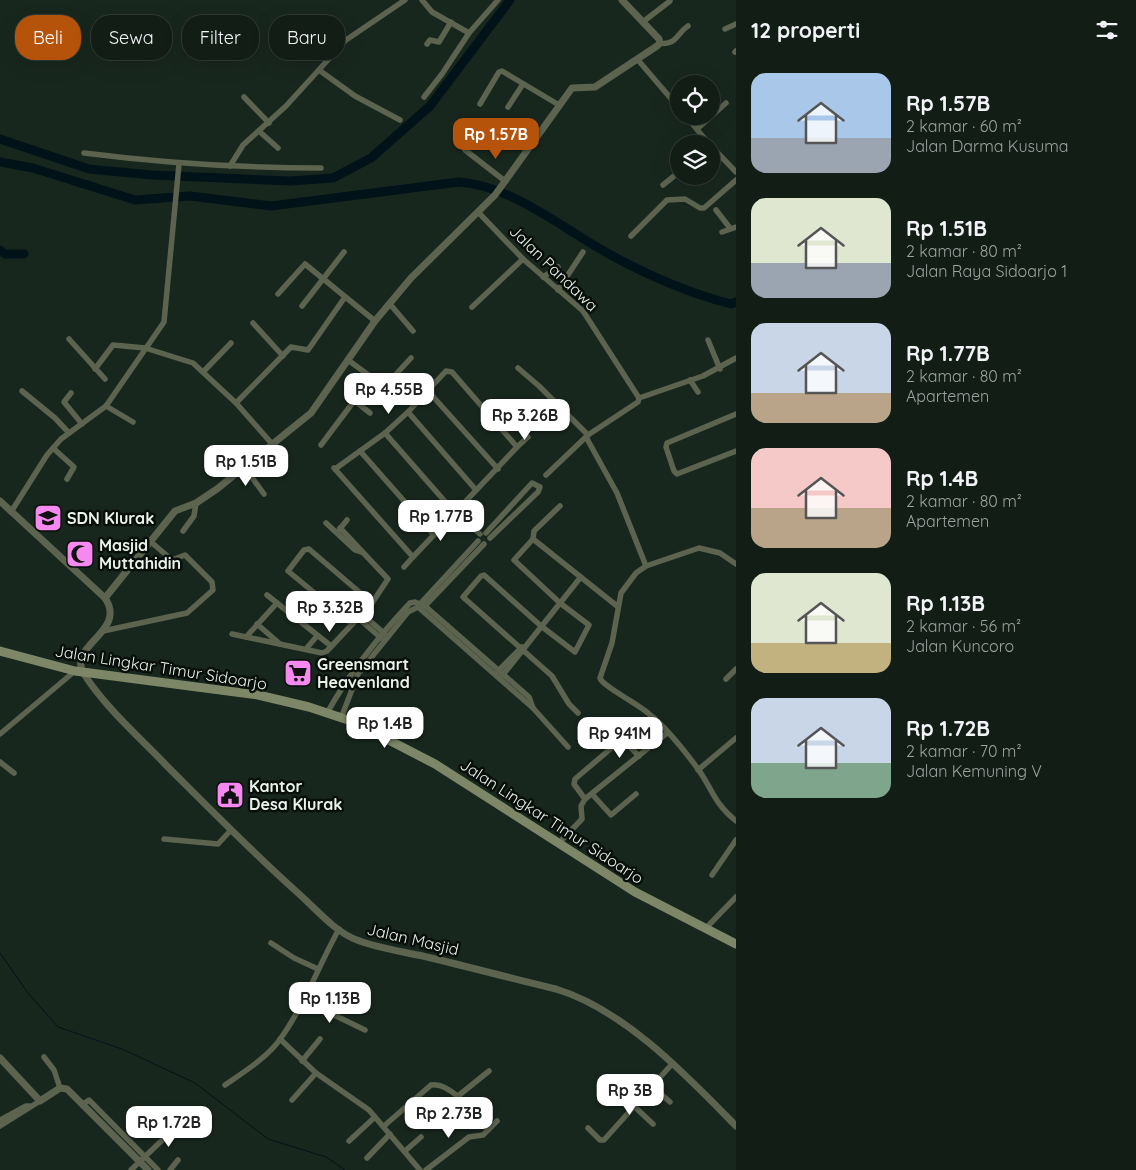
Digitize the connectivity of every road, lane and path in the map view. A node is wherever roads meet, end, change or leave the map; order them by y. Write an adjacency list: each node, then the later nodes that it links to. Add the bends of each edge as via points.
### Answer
1 (405, 0): 15 (street, via 346,40)
2 (422, 0): 7 (street, via 430,11)
3 (498, 0): 11 (street)
4 (622, 0): 6 (street)
5 (670, 1): 6 (street)
6 (644, 21): 12 (street)
7 (451, 22): 11 (street); 13 (street, via 439,42 430,40)
8 (736, 24): 10 (street)
9 (688, 26): 12 (street, via 681,35 666,44)
10 (725, 29)
11 (468, 32): 17 (street)
12 (660, 43): 14 (street)
13 (427, 44)
14 (638, 60): 18 (street); 22 (street, via 596,87 573,87)
15 (319, 70): 24 (street, via 355,96); 25 (street)
16 (523, 84): 21 (street, via 499,72); 22 (street); 23 (street)
17 (424, 96)
18 (670, 97)
19 (244, 98): 25 (street)
20 (726, 103): 27 (street)
21 (480, 104)
22 (559, 104): 40 (street)
23 (508, 108)
24 (400, 120)
25 (269, 123): 28 (street)
26 (694, 125): 27 (street)
27 (697, 129): 29 (street)
28 (260, 132): 30 (street); 35 (street, via 244,145)
29 (702, 135)
30 (278, 148)
31 (465, 150): 40 (street)
32 (84, 152): 34 (street)
33 (720, 155): 37 (street)
34 (178, 166): 35 (street); 65 (street, via 166,317)
35 (230, 166): 36 (street)
36 (321, 168)
37 (736, 172)
38 (670, 179): 41 (street)
39 (736, 180): 46 (street, via 704,208 685,199 666,200)
40 (505, 181): 43 (street)
41 (663, 185)
42 (716, 210): 44 (street)
43 (479, 213): 49 (street, Jalan Pandawa); 56 (street, via 424,264)
44 (733, 227): 45 (street)
45 (722, 232)
46 (632, 236)
47 (344, 252): 52 (street)
48 (583, 252): 53 (street)
49 (523, 259): 51 (street, Jalan Pandawa); 58 (street)
50 (558, 267): 51 (street)
51 (543, 277): 53 (street, Jalan Pandawa)
52 (323, 279): 54 (street, via 303,265); 55 (street); 57 (street)
53 (558, 290): 83 (street, Jalan Pandawa, via 588,318)
54 (278, 294)
55 (345, 297): 59 (street); 66 (street, via 308,350 305,352 293,346)
56 (390, 303): 59 (street); 61 (street)
57 (302, 306)
58 (472, 307)
59 (375, 321): 68 (street)
60 (254, 323): 66 (street)
61 (413, 331)
62 (69, 339): 71 (street)
63 (708, 340): 72 (street)
64 (231, 343): 73 (street)
65 (145, 348): 71 (street, via 111,346); 73 (street, via 188,360); 86 (street)
66 (283, 356): 85 (street)
67 (411, 358): 77 (street)
68 (348, 360): 74 (street); 96 (street, via 311,413)
69 (735, 360): 72 (street)
70 (518, 368): 94 (street)
71 (95, 369): 75 (street)
72 (720, 369): 76 (street)
73 (204, 371): 85 (street)
74 (372, 377): 77 (street); 84 (street)
75 (105, 379)
76 (690, 380): 80 (street); 83 (street)
77 (385, 386): 82 (street)
78 (22, 391): 93 (street, via 46,409)
79 (428, 391): 87 (street); 99 (street, via 446,371 451,371); 103 (street)
80 (698, 392)
81 (71, 393): 91 (street, via 64,402)
82 (397, 396)
83 (639, 398): 94 (street, via 638,402)
84 (355, 400): 88 (street); 97 (street)
85 (236, 403): 96 (street)
86 (106, 406): 90 (street); 91 (street)
87 (408, 412): 92 (street); 106 (street)
88 (370, 413)
89 (736, 414): 100 (street, via 667,443 666,447 677,474)
90 (133, 422)
91 (82, 424): 93 (street)
92 (385, 432): 101 (street); 114 (street)
93 (69, 433): 98 (street)
94 (587, 436): 104 (street); 125 (street, via 614,486)
95 (528, 438): 99 (street)
96 (273, 445): 102 (street)
97 (321, 445)
98 (53, 448): 105 (street, via 74,467); 113 (street)
99 (517, 448): 103 (street)
100 (736, 450)
101 (360, 451): 119 (street); 123 (street, via 334,467)
102 (245, 468): 108 (street); 111 (street)
103 (498, 469): 106 (street)
104 (546, 475)
105 (67, 479)
106 (476, 490): 114 (street)
107 (523, 493): 109 (street); 109 (street, via 532,483 539,486 540,489); 120 (street)
108 (264, 494)
109 (530, 499): 120 (street)
110 (0, 501): 113 (street)
111 (196, 503): 118 (street, via 194,516); 122 (street, via 174,511)
112 (560, 506): 121 (street, via 534,531)
113 (11, 512): 129 (street)
114 (455, 513): 119 (street); 120 (street)
115 (348, 520): 117 (street)
116 (326, 523): 117 (street)
117 (338, 530): 131 (street, via 388,579)
118 (183, 531)
119 (434, 535): 123 (street)
120 (483, 536): 133 (street); 133 (street, via 484,544)
121 (533, 539): 127 (street); 132 (street, via 514,560)
122 (150, 541): 129 (street); 139 (street, via 172,560 185,555 212,582 213,590 187,613)
123 (413, 557): 126 (street)
124 (736, 564): 125 (street, via 720,552 699,548)
125 (646, 566): 134 (street, via 628,582)
126 (404, 567)
127 (580, 578): 132 (street); 134 (street)
128 (267, 595): 130 (street)
129 (104, 598): 139 (street, via 110,615)
130 (276, 602): 136 (street); 141 (street)
131 (372, 603): 135 (street); 137 (street, via 309,549 304,550 288,571)
132 (560, 603): 138 (street); 138 (street, via 590,626 575,651 570,651)
133 (421, 606): 143 (street, via 410,603); 152 (street)
134 (617, 606): 161 (street, via 613,637 600,680 638,705 659,722)
135 (360, 616): 137 (street); 143 (street)
136 (257, 624): 142 (street); 144 (street)
137 (352, 624): 145 (street)
138 (541, 626): 147 (street); 147 (street, via 484,575 481,576 463,598)
139 (103, 631): 150 (street, via 86,650)
140 (232, 634): 142 (street)
141 (317, 636): 145 (street); 146 (street)
142 (246, 637): 144 (street)
143 (384, 637): 151 (street)
144 (280, 644): 146 (street)
145 (332, 646): 146 (street, via 325,653)
146 (306, 649)
147 (522, 649): 152 (street); 159 (street, via 556,679 569,704)
148 (0, 651): 150 (main road, Jalan Lingkar Timur Sidoarjo)
149 (736, 669): 153 (street)
150 (79, 671): 158 (main road, Jalan Lingkar Timur Sidoarjo, via 214,688); 162 (street); 173 (street, Jalan Masjid)
151 (356, 672): 154 (street); 155 (street)
152 (499, 675): 164 (street, via 531,700 533,708)
153 (726, 679)
154 (346, 681): 155 (street); 156 (street)
155 (353, 684): 157 (street)
156 (340, 690): 157 (street); 158 (street)
157 (350, 695): 160 (street)
158 (328, 713): 160 (main road, Jalan Lingkar Timur Sidoarjo)
159 (578, 713)
160 (342, 718): 176 (main road, Jalan Lingkar Timur Sidoarjo, via 389,738 435,764)
161 (666, 733): 165 (street); 167 (street)
162 (0, 734)
163 (736, 738): 167 (street)
164 (568, 747)
165 (640, 756): 169 (street); 171 (street, via 622,739 575,779 574,784)
166 (0, 762): 168 (street)
167 (698, 770): 172 (street, via 717,803)
168 (14, 773)
169 (592, 794): 170 (street, via 611,815); 171 (street)
170 (636, 794)
171 (585, 799): 176 (street, via 580,806 582,819)
172 (736, 821)
173 (231, 830): 174 (street, via 216,844); 181 (street, Jalan Masjid)
174 (164, 839)
175 (736, 840): 177 (street)
176 (559, 843): 180 (main road, Jalan Lingkar Timur Sidoarjo, via 634,892)
177 (712, 875)
178 (736, 897): 179 (street)
179 (734, 904): 180 (street)
180 (706, 928): 183 (main road, Jalan Lingkar Timur Sidoarjo)
181 (339, 929): 184 (street); 192 (street, Jalan Masjid, via 361,941 580,997 612,1015)
182 (271, 943): 184 (street)
183 (736, 944)
184 (318, 969): 185 (street)
185 (304, 1000): 186 (street); 187 (street)
186 (365, 1030)
187 (280, 1039): 191 (street); 196 (street, via 253,1065)
188 (320, 1039): 191 (street)
189 (44, 1057): 198 (street)
190 (0, 1058): 201 (street)
191 (302, 1061): 194 (street)
192 (672, 1064): 197 (street); 213 (street, Jalan Masjid)
193 (490, 1071): 200 (street)
194 (316, 1073): 202 (street); 206 (street)
195 (642, 1077): 197 (street)
196 (225, 1085)
197 (653, 1087): 203 (street); 205 (street)
198 (60, 1088): 201 (street); 221 (street, via 67,1089 85,1102)
199 (620, 1094): 205 (street)
200 (458, 1096): 212 (street, via 440,1085 431,1085); 215 (street)
201 (37, 1097): 204 (street)
202 (292, 1100)
203 (670, 1102)
204 (30, 1106): 207 (street); 211 (street, via 29,1110)
205 (634, 1107): 210 (street); 214 (street, via 604,1140)
206 (375, 1117): 212 (street); 218 (street)
207 (0, 1120)
208 (497, 1121): 215 (street)
209 (179, 1124): 221 (street)
210 (653, 1124)
211 (0, 1126)
212 (384, 1126): 216 (street)
213 (736, 1126)
214 (588, 1128)
215 (488, 1130): 228 (street, via 480,1136 466,1139)
216 (390, 1134): 219 (street); 220 (street)
217 (421, 1137): 219 (street)
218 (349, 1141)
219 (406, 1151): 227 (street)
220 (367, 1158)
221 (143, 1159): 223 (street); 224 (street)
222 (178, 1160): 226 (street)
223 (150, 1168): 225 (street)
224 (131, 1170)
225 (158, 1170)
226 (170, 1170)
227 (420, 1170)
228 (426, 1170)

